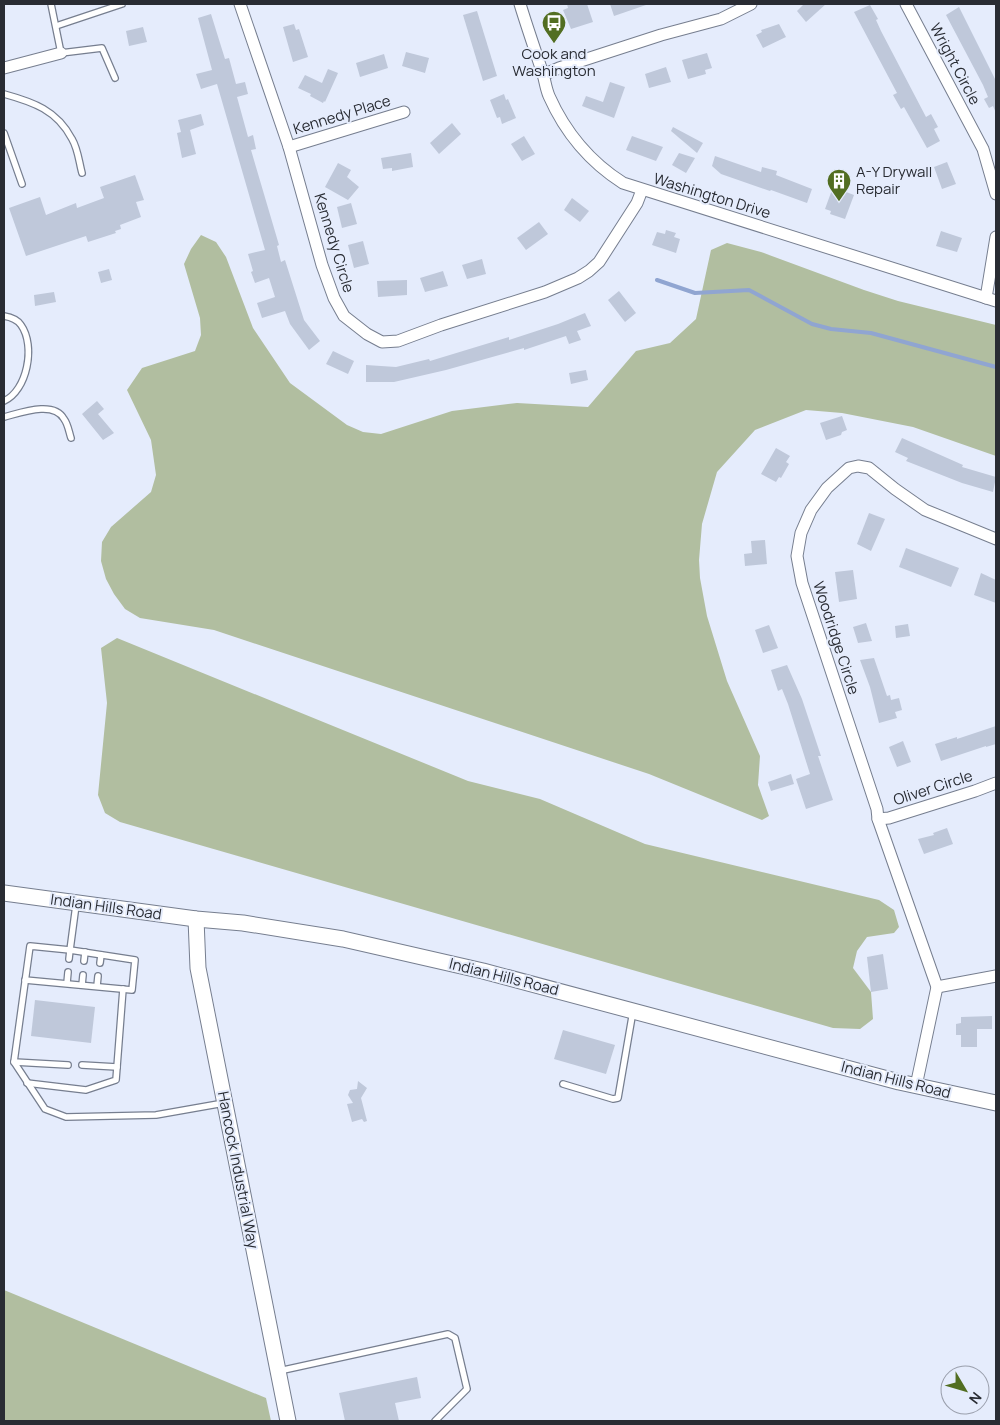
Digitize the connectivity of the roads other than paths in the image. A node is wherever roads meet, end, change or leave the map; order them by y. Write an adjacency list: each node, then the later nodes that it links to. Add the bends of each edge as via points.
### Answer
1 (51, 4): 7 (lane)
2 (122, 4): 7 (lane)
3 (240, 4): 15 (street, Kennedy Circle)
4 (520, 4): 10 (street, Washington Drive)
5 (751, 4): 10 (street, via 721,18)
6 (906, 4): 19 (street, Wright Circle, via 983,149)
7 (56, 26): 8 (lane)
8 (60, 53): 9 (street); 11 (lane, via 102,48)
9 (4, 68)
10 (543, 75): 18 (street, Washington Drive, via 561,120 575,142 609,174)
11 (115, 78)
12 (4, 94): 16 (lane, via 51,112 73,140)
13 (404, 112): 15 (street, Kennedy Place)
14 (4, 133): 17 (lane)
15 (289, 147): 18 (street, Kennedy Circle, via 334,298 344,316 382,342 398,341 578,278 599,262)
16 (82, 173)
17 (22, 184)
18 (642, 190): 21 (street, Washington Drive)
19 (996, 194)
20 (996, 238): 21 (street)
21 (991, 300)
22 (4, 316): 23 (lane, via 21,324 28,343 27,371 13,397)
23 (4, 401)
24 (4, 417): 25 (lane, via 37,410 57,411 64,418)
25 (71, 438)
26 (996, 539): 28 (street, Woodridge Circle, via 926,510 869,468 858,466 849,468 827,488 811,510 801,533 798,556 802,583)
27 (996, 783): 28 (street, Oliver Circle, via 889,818)
28 (878, 818): 46 (street, Woodridge Circle)
29 (4, 893): 30 (street, Indian Hills Road)
30 (76, 903): 31 (street, Indian Hills Road); 32 (lane)
31 (196, 919): 48 (street, Indian Hills Road, via 343,939 484,970); 56 (street, Hancock Industrial Way, via 198,968)
32 (70, 950): 33 (lane); 35 (lane); 42 (lane, via 30,946)
33 (85, 952): 34 (lane); 36 (lane)
34 (101, 954): 37 (lane); 47 (lane, via 135,960 132,990)
35 (69, 960)
36 (84, 962)
37 (100, 963)
38 (68, 972): 43 (lane)
39 (83, 974): 44 (lane)
40 (98, 976): 45 (lane)
41 (996, 976): 46 (street)
42 (25, 980): 43 (lane); 49 (lane)
43 (67, 983): 44 (lane)
44 (82, 985): 45 (lane)
45 (97, 986): 47 (lane)
46 (937, 987): 55 (street)
47 (123, 989): 52 (lane)
48 (633, 1010): 54 (lane, via 618,1098); 55 (street, Indian Hills Road)
49 (14, 1062): 50 (lane); 53 (lane)
50 (68, 1065)
51 (82, 1065): 52 (lane)
52 (117, 1067): 53 (lane, via 116,1080 86,1090)
53 (27, 1083): 56 (lane, via 46,1109 66,1116 156,1115)
54 (563, 1084)
55 (916, 1086): 57 (street, Indian Hills Road)
56 (225, 1103): 58 (street, Hancock Industrial Way)
57 (996, 1103)
58 (278, 1371): 59 (street, Hancock Industrial Way); 60 (lane, via 448,1334 455,1338 467,1388)
59 (288, 1421)
60 (435, 1421)

